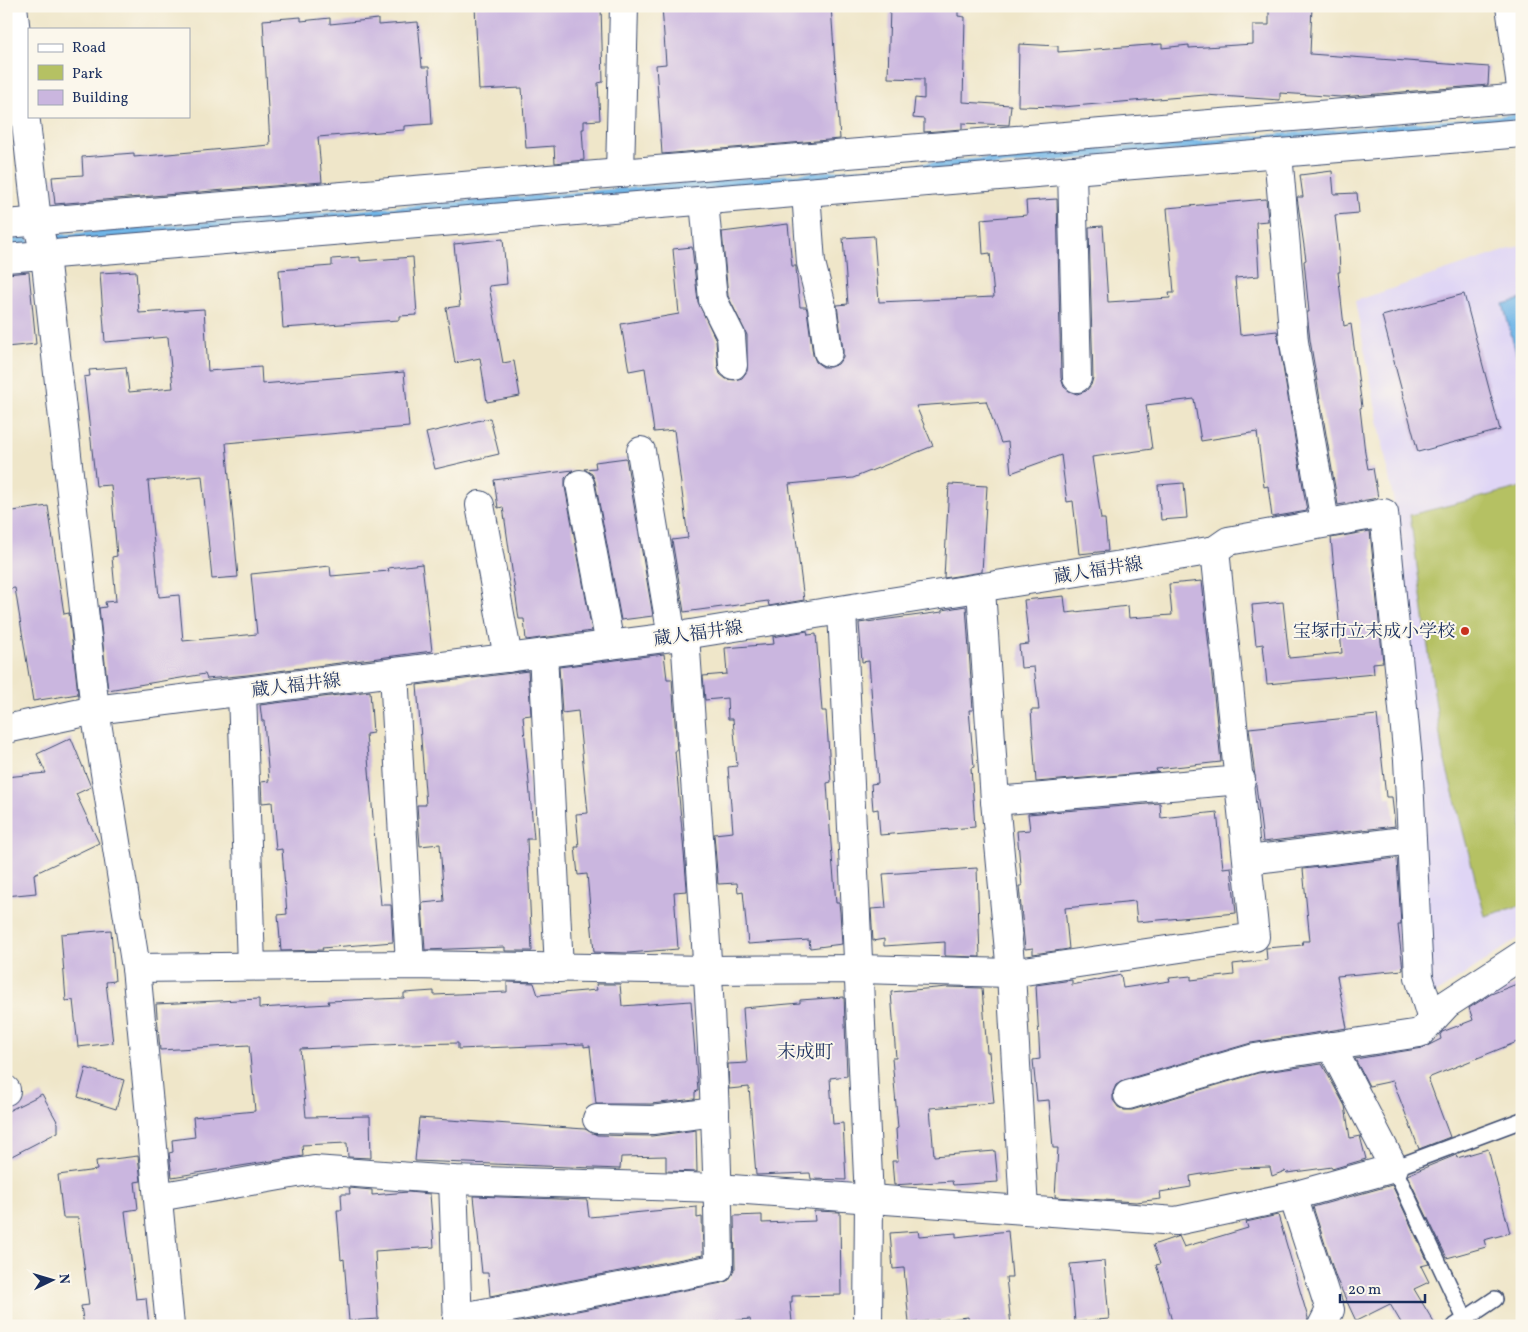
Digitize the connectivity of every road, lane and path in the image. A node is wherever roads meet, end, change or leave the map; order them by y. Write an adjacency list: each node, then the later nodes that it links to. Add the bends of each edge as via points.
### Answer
1 (13, 6): 4 (street)
2 (624, 6): 11 (street)
3 (1510, 6): 5 (street)
4 (12, 51): 14 (street)
5 (1522, 97): 6 (street)
6 (1220, 123): 9 (street); 11 (street)
7 (1522, 133): 8 (street)
8 (1278, 153): 9 (street); 24 (street, via 1294,342)
9 (1223, 158): 10 (street)
10 (1072, 170): 12 (street); 20 (street)
11 (620, 173): 14 (street)
12 (806, 192): 13 (street); 18 (street, via 811,263 822,307)
13 (704, 201): 16 (street); 19 (street, via 713,300 731,336)
14 (37, 221): 15 (street); 16 (street)
15 (6, 224)
16 (45, 255): 17 (street); 34 (street)
17 (6, 258)
18 (828, 352)
19 (733, 365)
20 (1077, 378)
21 (641, 451): 28 (street)
22 (580, 484): 29 (street)
23 (480, 504): 31 (street)
24 (1326, 522): 25 (street, 蔵人福井線, via 1228,540); 38 (street, 蔵人福井線, via 1384,512 1408,760)
25 (1215, 550): 26 (street, 蔵人福井線); 36 (street)
26 (981, 589): 27 (street, 蔵人福井線); 37 (street)
27 (842, 610): 28 (street, 蔵人福井線); 45 (street)
28 (679, 636): 29 (street, 蔵人福井線); 46 (street)
29 (610, 645): 30 (street, 蔵人福井線)
30 (542, 653): 31 (street, 蔵人福井線); 44 (street)
31 (508, 658): 32 (street, 蔵人福井線)
32 (394, 672): 33 (street, 蔵人福井線); 41 (street)
33 (242, 692): 34 (street, 蔵人福井線); 42 (street)
34 (95, 710): 35 (street, 蔵人福井線); 43 (street)
35 (6, 729)
36 (1241, 780): 37 (street); 39 (street)
37 (995, 801): 47 (street)
38 (1412, 840): 39 (street); 48 (street, via 1419,977)
39 (1248, 860): 47 (street, via 1255,936)
40 (1522, 955): 48 (street, via 1447,1004)
41 (410, 965): 42 (street); 44 (street)
42 (251, 966): 43 (street)
43 (136, 968): 57 (street)
44 (559, 968): 46 (street)
45 (858, 969): 46 (street); 47 (street); 59 (street)
46 (708, 970): 51 (street)
47 (1011, 974): 60 (street)
48 (1432, 1020): 49 (street, via 1420,1032)
49 (1331, 1046): 50 (street, via 1256,1058); 54 (street)
50 (1128, 1095)
51 (715, 1112): 52 (street, via 652,1120); 56 (street)
52 (597, 1119)
53 (1522, 1120): 54 (lane)
54 (1394, 1168): 58 (street); 63 (lane)
55 (453, 1180): 56 (street); 57 (street, via 314,1170); 62 (street)
56 (718, 1188): 59 (street); 62 (street, via 719,1268)
57 (158, 1196): 64 (street)
58 (1294, 1196): 60 (street, via 1176,1221); 66 (street, via 1330,1310)
59 (869, 1199): 60 (street); 65 (street)
60 (1024, 1210)
61 (1495, 1299): 63 (lane)
62 (458, 1322)
63 (1460, 1322)
64 (170, 1326)
65 (868, 1326)
66 (1322, 1326)

